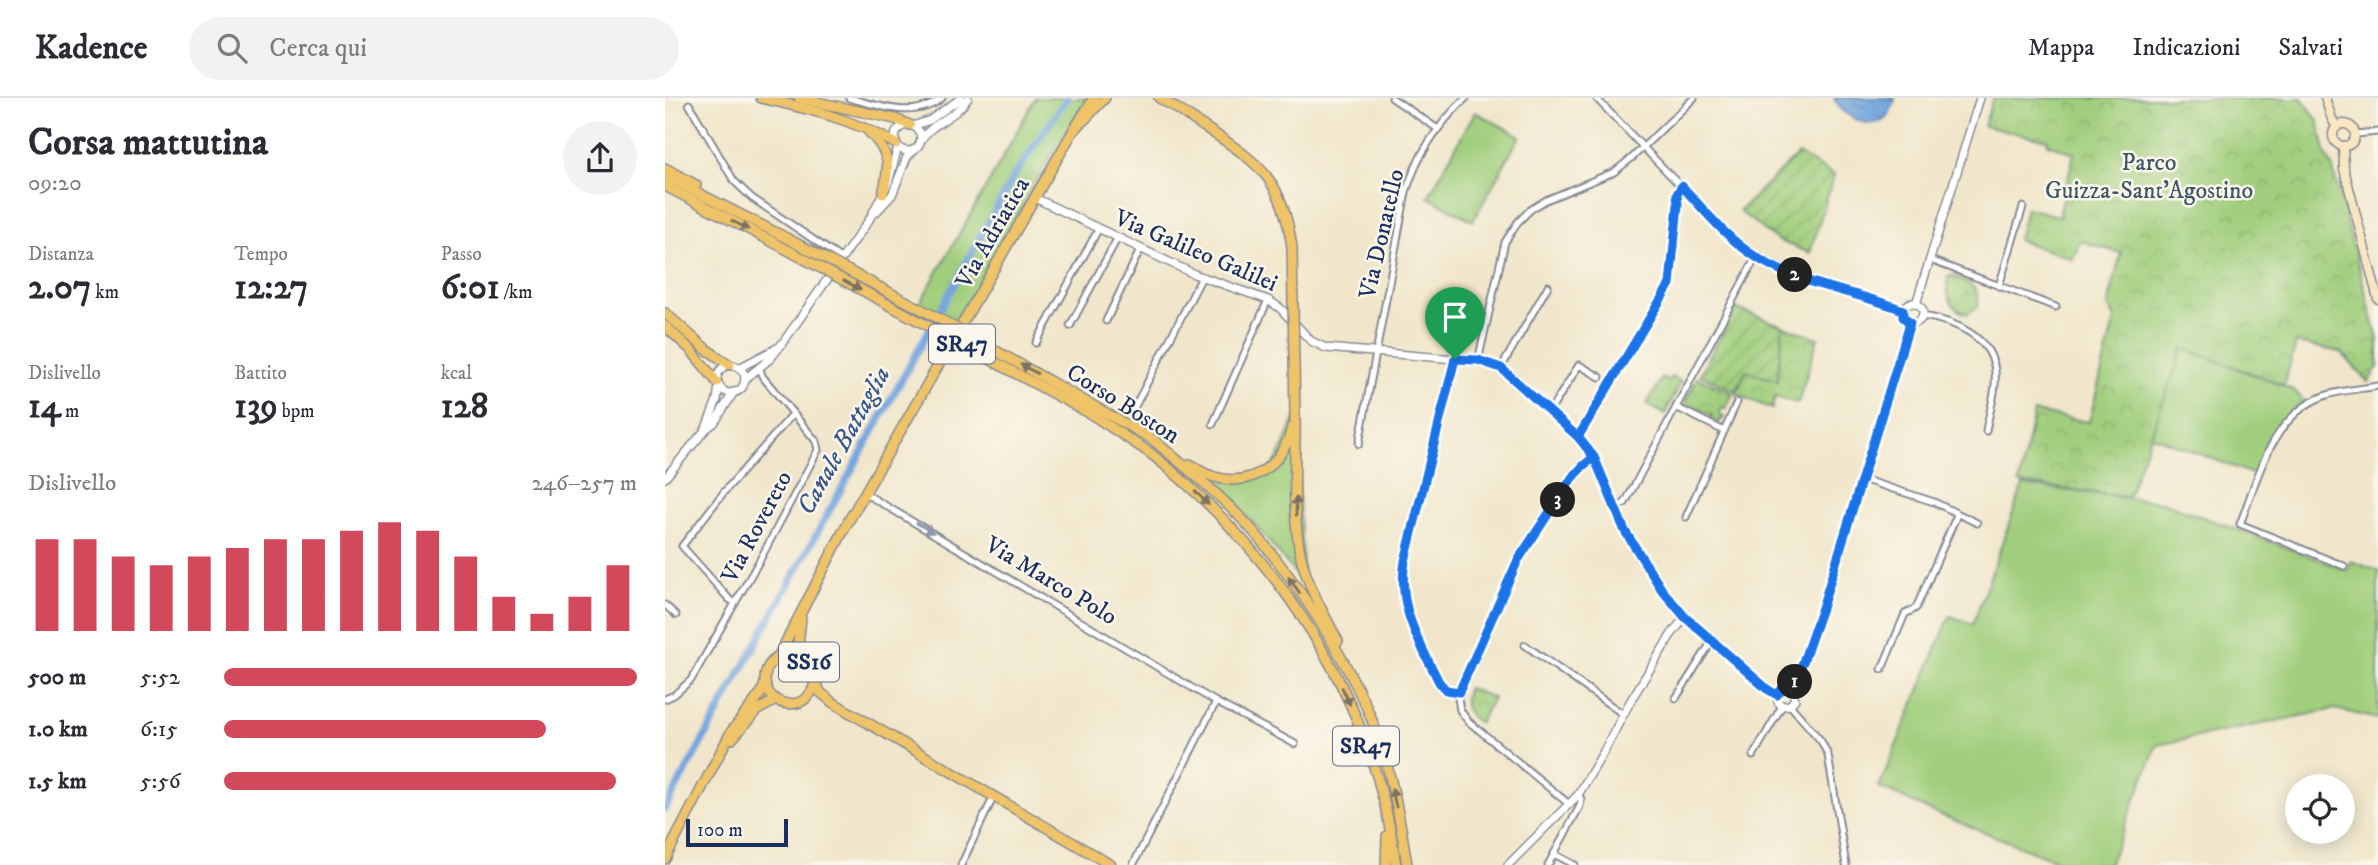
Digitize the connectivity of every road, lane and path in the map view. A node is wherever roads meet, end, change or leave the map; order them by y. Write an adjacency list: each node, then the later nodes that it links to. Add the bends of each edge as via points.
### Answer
1 (761, 98): 17 (main road)
2 (799, 98): 18 (main road)
3 (849, 98): 4 (street, via 915,110)
4 (942, 98)
5 (961, 98): 18 (street, via 930,120)
6 (968, 98): 24 (street)
7 (1094, 98): 21 (main road, Via Adriatica / SS16)
8 (1105, 98): 21 (main road)
9 (1392, 98): 20 (street)
10 (1466, 98): 20 (street, Via Donatello)
11 (1596, 98): 27 (street)
12 (1694, 98): 27 (street)
13 (1980, 98): 46 (street)
14 (2325, 98): 19 (main road)
15 (1162, 99): 78 (main road, SR47, bridge, via 1261,168 1283,205 1292,247)
16 (689, 104): 45 (street, via 734,181)
17 (862, 126): 25 (main road); 34 (main road, via 887,155)
18 (911, 126): 24 (street); 25 (street, via 897,131)
19 (2337, 127): 23 (main road, via 2347,125); 26 (main road, via 2334,138)
20 (1438, 129): 63 (street, Via Donatello, via 1415,166 1406,192)
21 (1072, 132): 35 (main road, Via Adriatica / SS16)
22 (2378, 132): 23 (street)
23 (2355, 134): 26 (main road, via 2351,144)
24 (921, 140): 28 (street)
25 (897, 146): 28 (street); 34 (street)
26 (2343, 146): 50 (main road, via 2344,169)
27 (1643, 147): 32 (street); 65 (street, via 1608,176 1537,206 1511,231)
28 (914, 150): 39 (street, via 892,195)
29 (665, 168): 38 (main road)
30 (665, 176): 38 (main road, Corso Boston / SR47)
31 (665, 186): 36 (main road, Corso Boston / SR47)
32 (1682, 186): 44 (street); 84 (street, via 1677,194 1670,284)
33 (665, 192): 36 (main road)
34 (883, 194): 39 (street)
35 (1035, 198): 40 (street, Via Galileo Galilei); 90 (main road, Via Adriatica / SS16)
36 (699, 204): 41 (main road, Corso Boston / SR47, one-way to 41)
37 (2023, 207): 48 (street)
38 (729, 208): 41 (main road, Corso Boston / SR47)
39 (869, 220): 45 (street)
40 (1098, 230): 42 (street, Via Galileo Galilei); 61 (street)
41 (773, 237): 85 (main road, Corso Boston / SR47, one-way to 41, bridge, via 936,317); 126 (main road, Corso Boston / SR47, one-way to 126, bridge, via 1091,414 1184,480 1245,541 1315,635 1356,718)
42 (1117, 239): 43 (street, Via Galileo Galilei); 60 (street)
43 (1140, 250): 47 (street, Via Galileo Galilei); 57 (street)
44 (1756, 257): 54 (street); 75 (street)
45 (842, 260): 62 (street)
46 (1930, 260): 48 (street); 52 (street)
47 (1202, 277): 51 (street, Via Galileo Galilei); 79 (street, via 1132,412)
48 (1999, 285): 53 (street)
49 (1548, 286): 68 (street)
50 (2378, 299)
51 (1268, 300): 63 (street, Via Galileo Galilei, via 1318,345); 80 (street)
52 (1916, 304): 54 (street); 56 (street)
53 (2056, 307)
54 (1903, 310): 58 (street)
55 (665, 313): 66 (main road, via 706,349)
56 (1923, 316): 58 (street); 83 (street, via 1963,328 1986,348 1994,385)
57 (1106, 321)
58 (1910, 323): 89 (street)
59 (665, 326): 71 (main road)
60 (1070, 326)
61 (1036, 343)
62 (778, 348): 66 (street); 67 (street)
63 (1375, 353): 64 (street, Via Galileo Galilei); 86 (street)
64 (1455, 359): 65 (street, Via Galileo Galilei); 109 (street, via 1403,585 1409,621 1439,682 1446,690)
65 (1478, 360): 68 (street, Via Galileo Galilei)
66 (735, 366): 70 (street); 71 (street, via 719,372)
67 (760, 368): 70 (street); 77 (street, Via Rovereto)
68 (1501, 368): 76 (street, Via Galileo Galilei)
69 (1600, 377): 76 (street, via 1579,365)
70 (745, 379): 73 (street)
71 (718, 384): 73 (street); 81 (street)
72 (2378, 386): 95 (street, via 2326,395 2293,414 2279,429 2241,524)
73 (734, 392): 81 (street)
74 (1737, 402): 82 (street)
75 (1675, 407): 82 (street); 91 (street, via 1625,503)
76 (1550, 411): 84 (street, Via Galileo Galilei)
77 (793, 414): 96 (street, Via Rovereto, via 818,450); 96 (street, via 683,545)
78 (1295, 416): 85 (main road, SR47, via 1278,459 1259,474 1237,481 1202,473); 118 (main road, SR47, one-way to 78, via 1301,557)
79 (1119, 424)
80 (1213, 424)
81 (706, 429): 88 (street)
82 (1724, 430): 93 (street)
83 (1986, 430)
84 (1578, 437): 87 (street, Via Galileo Galilei)
85 (1152, 439): 118 (main road, Corso Boston / SR47, one-way to 85, via 1331,640 1253,531)
86 (1359, 444)
87 (1594, 457): 91 (street, Via Galileo Galilei); 109 (street, via 1572,478 1518,560)
88 (665, 478)
89 (1862, 478): 92 (street, via 1934,502); 108 (street, via 1822,608)
90 (866, 494): 98 (main road, Via Adriatica / SS16); 116 (street, Via Marco Polo, one-way to 116)
91 (1615, 508): 100 (street, Via Galileo Galilei, via 1632,544)
92 (1957, 515): 94 (street); 105 (street, via 1916,608 1905,614)
93 (1686, 517)
94 (1977, 523)
95 (2344, 566)
96 (735, 603): 112 (street, Via Rovereto, via 691,680)
97 (665, 605): 99 (street)
98 (803, 609): 103 (main road, Via Adriatica / SS16); 104 (main road, Via Adriatica / SS16, via 798,645)
99 (675, 615)
100 (1685, 617): 101 (street, Via Galileo Galilei); 119 (street)
101 (1712, 641): 110 (street, Via Galileo Galilei); 111 (street)
102 (1525, 645): 119 (street)
103 (778, 657): 104 (main road, SS16, via 795,654); 107 (main road, SS16, via 767,668)
104 (809, 663): 106 (main road, SS16)
105 (1882, 669)
106 (815, 679): 113 (main road, SS16); 115 (main road, via 820,692)
107 (765, 683): 114 (main road, SS16); 121 (main road, SS16)
108 (1791, 689): 110 (street, via 1782,689); 117 (street, via 1795,699)
109 (1459, 692): 125 (street, via 1458,706 1468,720)
110 (1777, 695): 117 (street, Via Galileo Galilei, via 1778,702)
111 (1677, 698)
112 (665, 699)
113 (806, 699): 114 (main road, SS16, via 791,704); 115 (main road)
114 (776, 700): 121 (main road, SS16, via 756,711)
115 (832, 702): 124 (main road)
116 (1216, 702): 120 (street, Via Marco Polo); 131 (street)
117 (1786, 705): 122 (street); 138 (street, Via Galileo Galilei, via 1821,741 1828,755)
118 (1366, 707): 134 (main road, Corso Boston / SR47, one-way to 118, via 1390,780)
119 (1623, 714): 123 (street)
120 (1295, 744)
121 (723, 748): 128 (main road, SS16)
122 (1753, 756)
123 (1578, 795): 125 (street); 127 (street, via 1580,806)
124 (994, 796): 129 (street); 130 (main road)
125 (1569, 804): 135 (street)
126 (1388, 820): 132 (main road); 133 (main road, Corso Boston / SR47)
127 (1553, 854): 136 (street); 137 (street)
128 (665, 859)
129 (961, 865)
130 (1111, 865)
131 (1133, 865)
132 (1386, 865)
133 (1396, 865)
134 (1407, 865)
135 (1509, 865)
136 (1548, 865)
137 (1575, 865)
138 (1846, 865)

